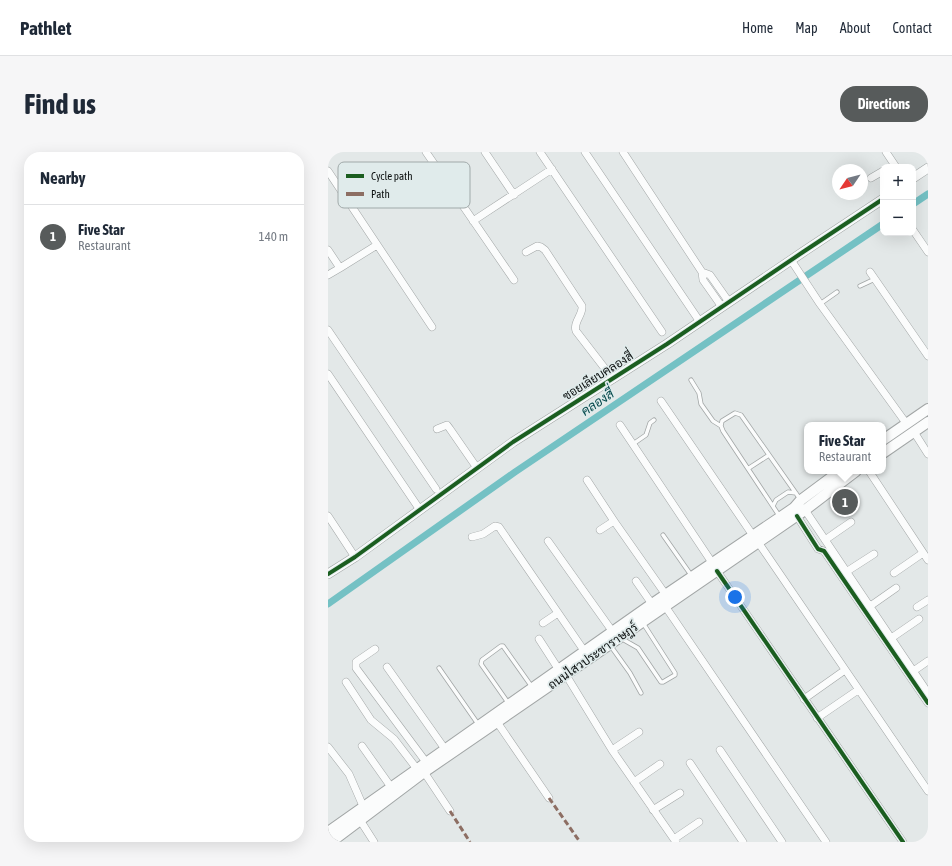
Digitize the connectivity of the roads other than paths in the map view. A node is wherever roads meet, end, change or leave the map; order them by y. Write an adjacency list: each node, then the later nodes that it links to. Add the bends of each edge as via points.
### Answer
1 (426, 152): 7 (street)
2 (485, 152): 16 (street)
3 (540, 152): 10 (street)
4 (585, 152): 36 (street)
5 (623, 152): 34 (street, via 702,272 710,275)
6 (886, 152): 8 (street)
7 (433, 162)
8 (892, 164)
9 (928, 168): 13 (street)
10 (552, 169): 16 (street); 39 (street)
11 (328, 171): 15 (street)
12 (880, 173): 14 (street)
13 (916, 176)
14 (872, 178)
15 (338, 186)
16 (514, 195): 20 (street)
17 (882, 200): 26 (street, ซอยเลียบคลองสี่)
18 (352, 208): 22 (street)
19 (464, 208): 20 (street)
20 (473, 221): 31 (street)
21 (916, 234): 25 (street)
22 (377, 245): 27 (street); 37 (street)
23 (328, 250): 27 (street)
24 (526, 252): 42 (street, via 537,246 545,250 582,306 576,331)
25 (928, 252)
26 (793, 264): 34 (street, ซอยเลียบคลองสี่); 35 (street)
27 (340, 268): 29 (street)
28 (870, 272): 30 (street)
29 (328, 275)
30 (875, 279): 32 (lane); 40 (street)
31 (514, 280)
32 (860, 286)
33 (837, 292): 35 (lane)
34 (725, 304): 36 (street, ซอยเลียบคลองสี่)
35 (820, 304): 48 (street)
36 (700, 322): 42 (street, ซอยเลียบคลองสี่)
37 (432, 327)
38 (328, 330): 64 (street)
39 (662, 332)
40 (928, 356)
41 (329, 379): 67 (street)
42 (613, 379): 58 (street, ซอยเลียบคลองสี่, via 513,442)
43 (690, 380): 50 (lane, via 699,393 701,404 713,421)
44 (661, 400): 76 (street)
45 (928, 409): 48 (main road)
46 (654, 420): 54 (lane, via 650,423 646,435)
47 (928, 422): 52 (main road)
48 (906, 423): 53 (main road)
49 (620, 425): 54 (street)
50 (721, 426): 57 (lane, via 722,421 735,413 743,416); 59 (lane)
51 (437, 429): 58 (street, via 447,425)
52 (914, 432): 55 (main road); 56 (street)
53 (886, 438)
54 (633, 444): 84 (street)
55 (886, 451)
56 (928, 454)
57 (769, 455): 59 (lane); 65 (lane)
58 (477, 468): 67 (street, ซอยเลียบคลองสี่)
59 (749, 468): 66 (lane)
60 (835, 474): 65 (main road, ถนนไสวประชาราษฎร์)
61 (852, 474): 68 (main road, ถนนไสวประชาราษฎร์)
62 (871, 474): 80 (street)
63 (587, 480): 71 (street)
64 (436, 489)
65 (798, 497): 66 (lane, via 788,492 776,500); 70 (main road, ถนนไสวประชาราษฎร์, via 794,508)
66 (773, 507): 70 (lane)
67 (420, 510): 82 (street, ซอยเลียบคลองสี่)
68 (801, 513): 76 (main road, ถนนไสวประชาราษฎร์); 77 (street); 79 (street, via 818,549)
69 (328, 516): 82 (street)
70 (781, 518): 76 (main road, ถนนไสวประชาราษฎร์)
71 (614, 521): 73 (street); 91 (street)
72 (851, 522): 77 (street)
73 (600, 530)
74 (662, 534): 88 (lane)
75 (472, 537): 97 (street, via 483,534 495,526 499,527)
76 (756, 540): 84 (main road, ถนนไสวประชาราษฎร์); 109 (street)
77 (825, 540): 79 (street)
78 (548, 541): 101 (street)
79 (827, 549): 85 (street); 96 (street)
80 (923, 553): 83 (street); 86 (street)
81 (874, 554): 85 (street)
82 (355, 557): 87 (street, ซอยเลียบคลองสี่)
83 (928, 560)
84 (715, 567): 88 (main road, ถนนไสวประชาราษฎร์); 94 (main road, ถนนไสวประชาราษฎร์); 117 (street)
85 (846, 572): 96 (street)
86 (894, 573)
87 (328, 574)
88 (693, 578): 91 (main road, ถนนไสวประชาราษฎร์)
89 (636, 581): 93 (street)
90 (896, 588): 96 (street)
91 (666, 595): 93 (main road, ถนนไสวประชาราษฎร์)
92 (928, 600): 95 (street)
93 (652, 604): 101 (main road, ถนนไสวประชาราษฎร์)
94 (665, 606): 99 (main road, ถนนไสวประชาราษฎร์); 147 (street)
95 (917, 607)
96 (867, 608): 103 (street)
97 (558, 613): 100 (street); 105 (street)
98 (919, 620): 103 (street)
99 (642, 622): 101 (main road, ถนนไสวประชาราษฎร์); 101 (lane, via 675,672 675,676 662,682 638,648)
100 (543, 623)
101 (615, 638): 105 (main road, ถนนไสวประชาราษฎร์); 110 (main road, ถนนไสวประชาราษฎร์); 115 (lane)
102 (539, 639): 110 (street)
103 (888, 640): 111 (street)
104 (375, 649): 131 (street, via 356,662 356,668)
105 (584, 652): 110 (main road, ถนนไสวประชาราษฎร์)
106 (928, 662): 111 (street)
107 (387, 667): 126 (street)
108 (439, 668): 122 (lane)
109 (845, 670): 114 (street); 117 (street)
110 (562, 672): 113 (main road, ถนนไสวประชาราษฎร์); 121 (main road, ถนนไสวประชาราษฎร์); 127 (street)
111 (910, 673): 116 (street); 118 (street)
112 (346, 682): 131 (street, via 371,720)
113 (533, 688): 119 (main road, ถนนไสวประชาราษฎร์); 119 (lane, via 501,646 482,660 481,664)
114 (858, 690): 120 (street); 134 (street)
115 (641, 693)
116 (928, 693)
117 (804, 699): 120 (street)
118 (928, 703)
119 (510, 704): 122 (main road, ถนนไสวประชาราษฎร์)
120 (817, 718): 148 (street)
121 (497, 722): 131 (main road, ถนนไสวประชาราษฎร์); 136 (street)
122 (479, 725): 126 (main road, ถนนไสวประชาราษฎร์)
123 (638, 732): 127 (street)
124 (362, 746): 133 (street)
125 (328, 747): 137 (street, via 349,774)
126 (445, 749): 131 (main road, ถนนไสวประชาราษฎร์)
127 (612, 750): 132 (street)
128 (720, 750): 146 (street)
129 (690, 763): 145 (street)
130 (660, 764): 132 (street)
131 (422, 768): 133 (main road, ถนนไสวประชาราษฎร์); 139 (street); 140 (main road, ถนนไสวประชาราษฎร์)
132 (634, 782): 138 (street)
133 (391, 787): 137 (main road, ถนนไสวประชาราษฎร์)
134 (928, 791)
135 (680, 793): 138 (street)
136 (549, 798)
137 (363, 806): 142 (main road, ถนนไสวประชาราษฎร์)
138 (653, 810): 143 (street)
139 (450, 811)
140 (360, 820): 142 (main road, ถนนไสวประชาราษฎร์); 144 (street)
141 (699, 822): 143 (street)
142 (334, 838)
143 (675, 841)
144 (374, 842)
145 (743, 842)
146 (782, 842)
147 (826, 842)
148 (903, 842)

